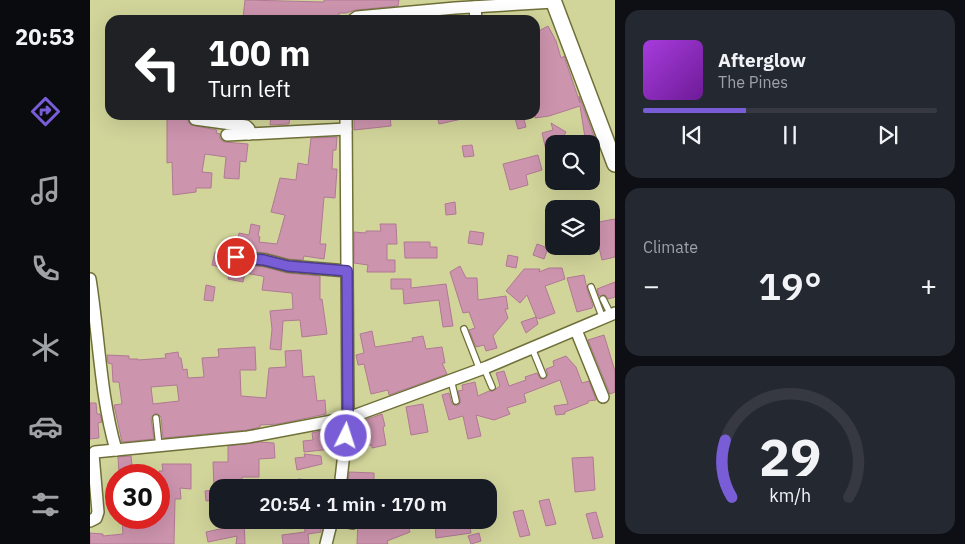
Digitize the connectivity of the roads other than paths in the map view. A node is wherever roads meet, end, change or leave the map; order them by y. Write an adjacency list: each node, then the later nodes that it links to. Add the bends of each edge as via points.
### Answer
1 (554, 1): 2 (street); 10 (street)
2 (475, 7): 3 (street); 4 (street)
3 (381, 15)
4 (476, 15)
5 (202, 120): 8 (street, via 246,126)
6 (346, 120): 7 (street)
7 (346, 129): 8 (street); 12 (street)
8 (249, 134): 9 (street)
9 (227, 135)
10 (615, 164)
11 (236, 257): 12 (street)
12 (347, 271): 27 (street)
13 (90, 279): 29 (street, via 107,412)
14 (592, 287): 16 (lane)
15 (603, 298): 16 (lane)
16 (610, 316): 18 (street)
17 (464, 329): 20 (lane)
18 (576, 330): 19 (street); 24 (street)
19 (532, 348): 20 (street); 21 (lane)
20 (482, 369): 22 (street); 23 (lane)
21 (543, 375)
22 (451, 380): 25 (lane); 27 (street)
23 (492, 387)
24 (603, 397)
25 (456, 401)
26 (156, 418): 28 (lane)
27 (348, 418): 28 (street, via 248,437); 31 (street)
28 (159, 446): 29 (street)
29 (116, 450): 30 (street)
30 (91, 454): 32 (street, via 98,512)
31 (341, 479)
32 (90, 521)
33 (330, 529): 34 (street)
34 (326, 544)

